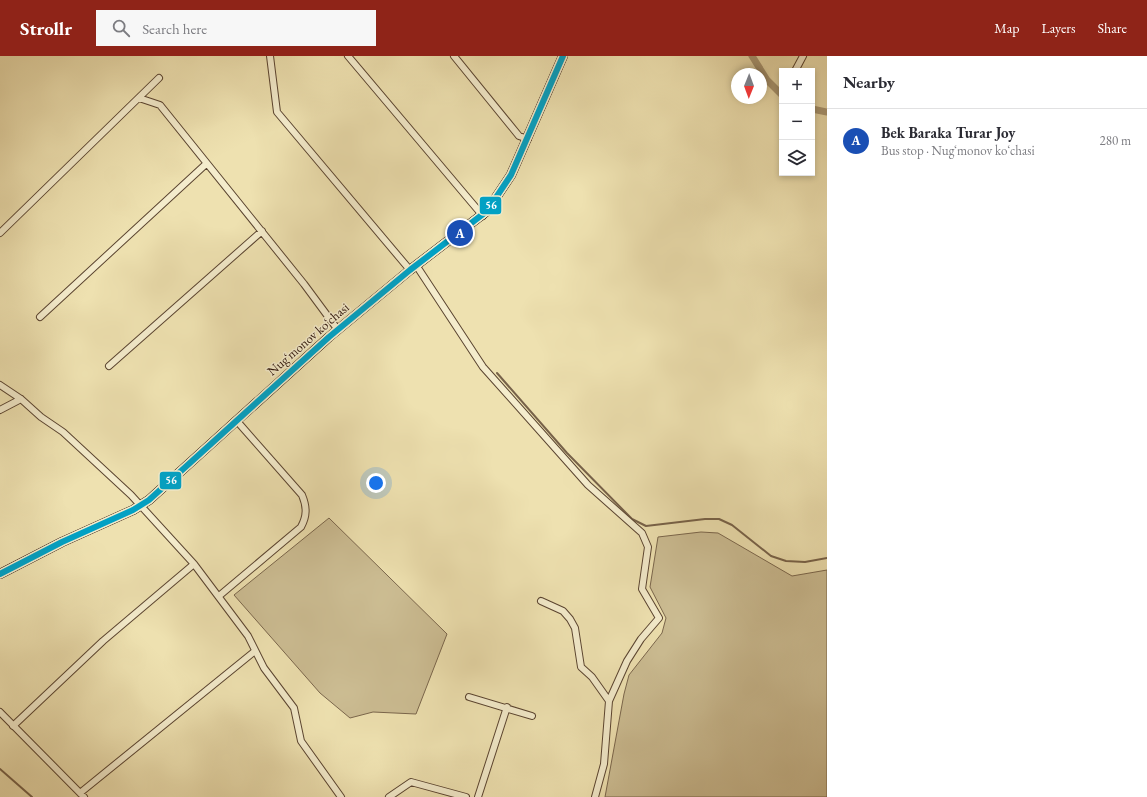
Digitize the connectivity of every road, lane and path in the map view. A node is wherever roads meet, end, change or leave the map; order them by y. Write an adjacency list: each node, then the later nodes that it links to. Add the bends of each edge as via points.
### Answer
1 (270, 56): 14 (street, via 277,112)
2 (348, 56): 11 (street)
3 (454, 56): 9 (street, via 519,136)
4 (563, 56): 9 (main road, Nugʻmonov koʻchasi)
5 (803, 56): 6 (street)
6 (797, 68)
7 (159, 78): 8 (street)
8 (139, 98): 10 (street, via 160,105); 13 (street)
9 (528, 139): 11 (main road, Nugʻmonov koʻchasi, via 507,183)
10 (206, 164): 12 (street); 15 (street)
11 (483, 216): 14 (main road, Nugʻmonov koʻchasi)
12 (262, 231): 16 (street); 17 (street)
13 (0, 234)
14 (413, 268): 16 (main road, Nugʻmonov koʻchasi); 29 (street, via 483,367 588,485 637,527 647,540 648,554 642,589 659,618 627,661)
15 (40, 317)
16 (338, 330): 21 (main road, Nugʻmonov koʻchasi)
17 (109, 366)
18 (0, 385): 19 (street)
19 (22, 399): 20 (street); 22 (street, via 41,417 64,432)
20 (0, 410)
21 (236, 420): 22 (main road, Nugʻmonov koʻchasi); 25 (street, via 302,495 306,513 301,527)
22 (141, 506): 23 (street); 24 (main road, Nugʻmonov koʻchasi)
23 (194, 564): 25 (street); 33 (street, via 103,640)
24 (0, 574)
25 (218, 596): 27 (street, via 248,636)
26 (541, 601): 29 (street, via 563,611 570,619 575,628 580,667 592,677)
27 (255, 651): 34 (street); 35 (street, via 264,668 294,708 301,741)
28 (470, 697): 30 (street)
29 (609, 701): 39 (street, via 604,764)
30 (507, 707): 32 (street); 38 (street)
31 (0, 712): 33 (street)
32 (532, 716)
33 (13, 726): 34 (street)
34 (82, 795)
35 (341, 797)
36 (389, 797): 37 (street, via 411,782)
37 (466, 797)
38 (478, 797)
39 (595, 797)

